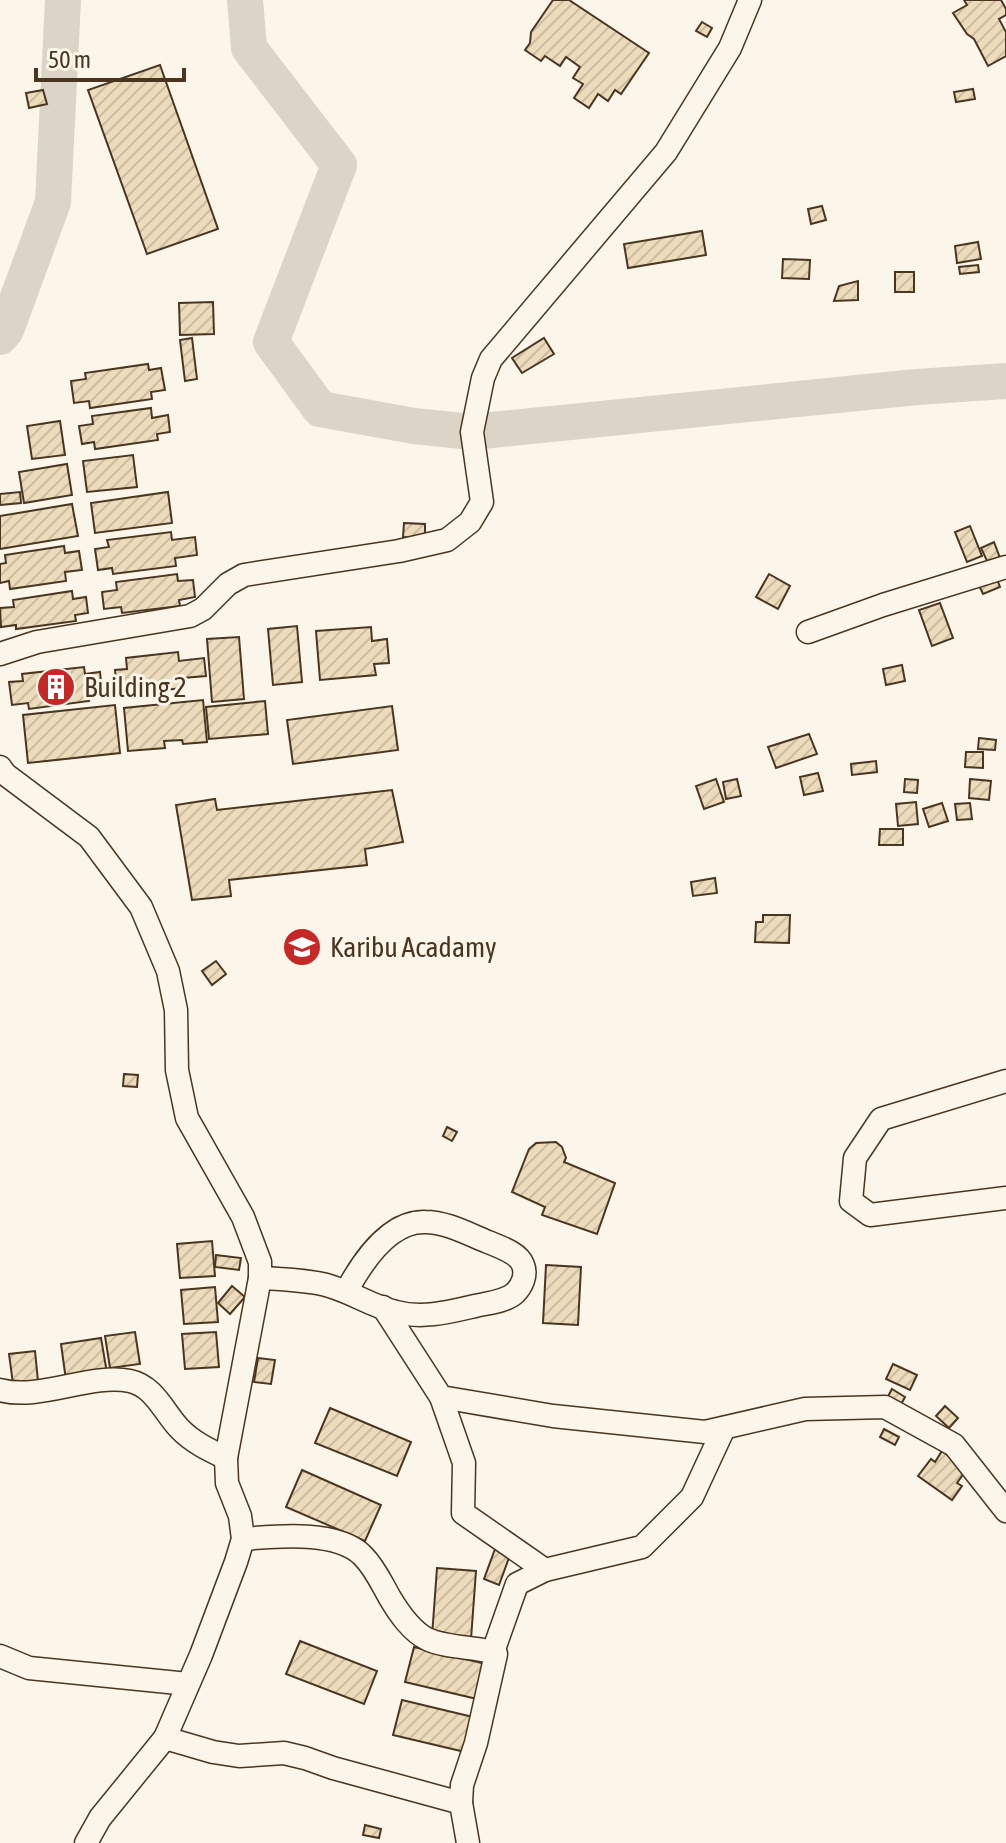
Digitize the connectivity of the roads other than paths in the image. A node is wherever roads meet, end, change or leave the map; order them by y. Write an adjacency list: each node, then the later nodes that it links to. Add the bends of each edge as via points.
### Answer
1 (750, 0): 4 (street, via 730,48 666,152 491,359 472,432 482,502 470,522 447,540 244,575 190,616 37,642)
2 (1006, 567): 3 (street)
3 (808, 632)
4 (0, 654)
5 (0, 767): 8 (street, via 89,837 141,907 168,971 187,1118 243,1217 260,1262)
6 (1006, 1081): 7 (street, via 881,1119 855,1158 851,1201 870,1215)
7 (1006, 1198)
8 (260, 1278): 9 (street, via 323,1284); 14 (street)
9 (346, 1292): 10 (street); 10 (street, via 362,1263 384,1241 422,1221 447,1225 515,1254 523,1265 520,1288 510,1297 442,1314 414,1315)
10 (383, 1307): 12 (street)
11 (0, 1390): 14 (street, via 133,1381 152,1392 197,1443)
12 (441, 1397): 13 (street, via 553,1416 705,1432); 17 (street, via 464,1463 463,1513)
13 (724, 1428): 15 (street, via 805,1409 885,1407 954,1445); 17 (street, via 692,1497 642,1547)
14 (226, 1458): 16 (street, via 227,1483)
15 (1006, 1511)
16 (243, 1539): 18 (street, via 289,1535 347,1544 362,1554 416,1631 429,1640); 20 (street)
17 (545, 1570): 18 (street, via 517,1584)
18 (493, 1652): 22 (street, via 497,1658)
19 (0, 1656): 20 (street, via 29,1668)
20 (188, 1684): 21 (street)
21 (165, 1738): 22 (street, via 239,1756 284,1753); 23 (street)
22 (461, 1803): 24 (street)
23 (86, 1843)
24 (468, 1843)

